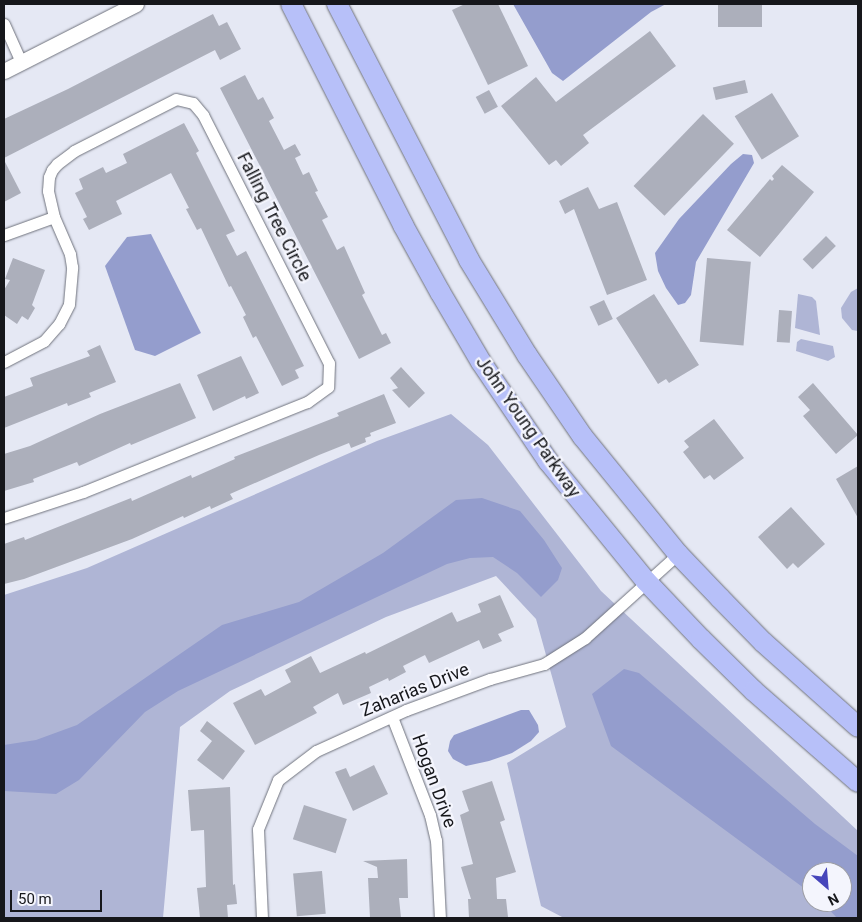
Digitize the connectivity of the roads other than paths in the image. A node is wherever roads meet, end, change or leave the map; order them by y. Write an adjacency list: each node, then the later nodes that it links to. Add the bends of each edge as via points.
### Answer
1 (136, 4): 5 (street)
2 (290, 4): 12 (highway, John Young Parkway, via 402,225 481,362 548,461)
3 (336, 4): 11 (highway, via 438,204 498,309 584,437)
4 (4, 24): 5 (street)
5 (21, 62): 6 (street)
6 (4, 71)
7 (54, 217): 8 (street); 9 (street, Falling Tree Circle, via 71,261 69,304 59,324 44,341); 10 (street, Falling Tree Circle, via 48,191 49,177 66,156 162,105 176,100 193,103 203,115 329,363 328,387 307,402 83,492)
8 (4, 235)
9 (4, 362)
10 (4, 518)
11 (678, 554): 12 (street, Zaharias Drive); 14 (highway, via 763,642)
12 (646, 581): 13 (street, Zaharias Drive, via 585,638 544,664 490,679); 15 (highway, John Young Parkway, via 754,691)
13 (392, 717): 16 (street, Zaharias Drive, via 316,751 278,780 258,829); 17 (street, Hogan Drive, via 430,815 436,840)
14 (858, 727)
15 (858, 782)
16 (262, 918)
17 (440, 918)

